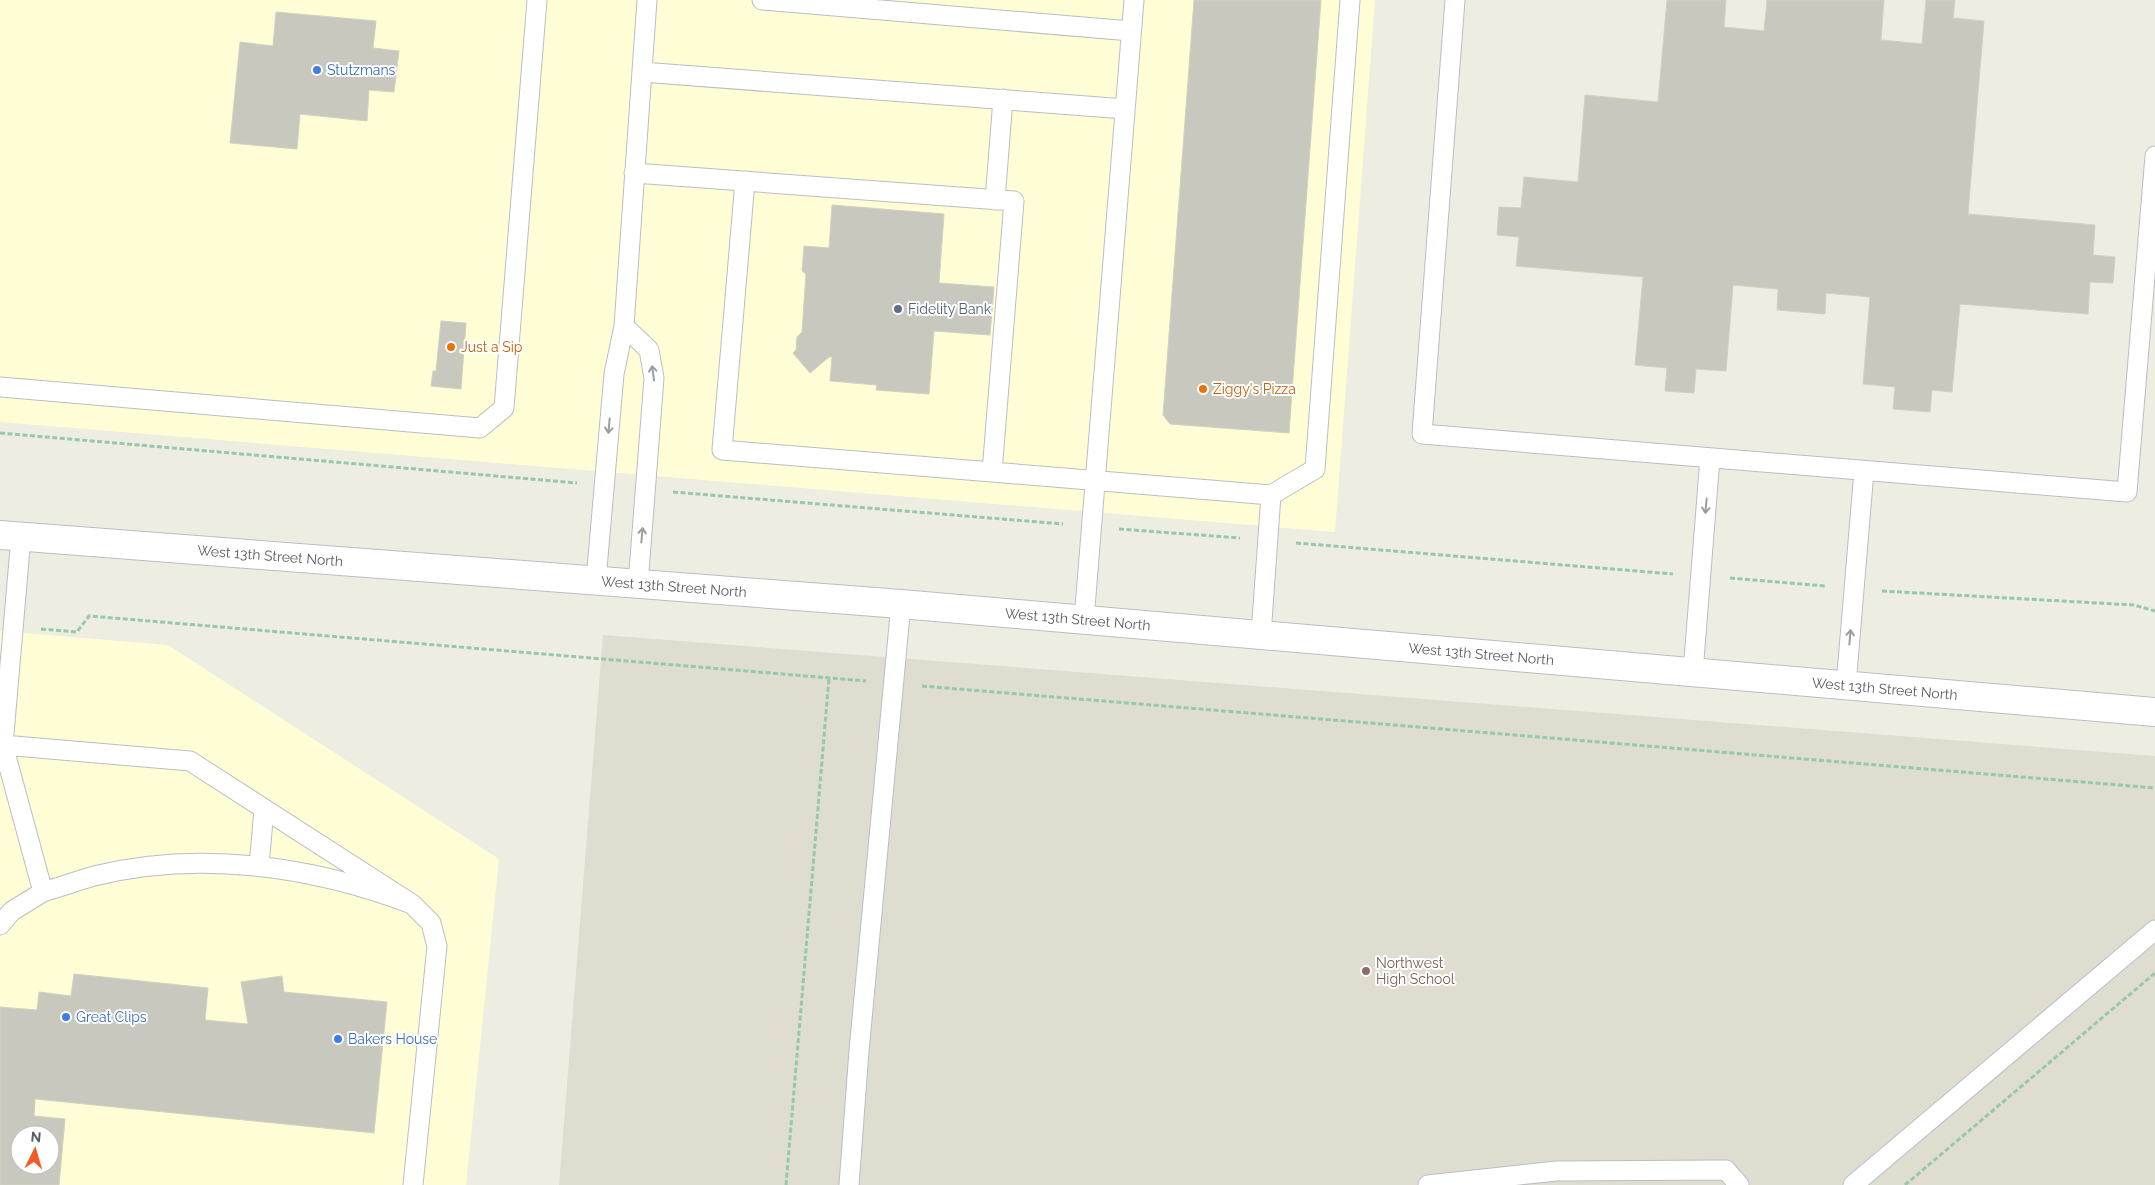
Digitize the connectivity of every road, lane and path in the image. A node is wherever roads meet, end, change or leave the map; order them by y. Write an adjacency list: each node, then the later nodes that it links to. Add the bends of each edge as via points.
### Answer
1 (537, 0): 16 (lane, via 504,408 480,428)
2 (647, 0): 8 (lane)
3 (762, 0): 7 (lane)
4 (1134, 0): 7 (lane)
5 (1350, 0): 21 (lane, via 1315,469)
6 (1455, 0): 17 (lane, via 1422,434)
7 (1131, 31): 10 (lane)
8 (642, 72): 9 (lane); 12 (lane)
9 (1003, 99): 10 (lane); 14 (lane)
10 (1125, 109): 20 (lane)
11 (2155, 156): 18 (lane, via 2127,492)
12 (634, 172): 13 (lane); 15 (lane)
13 (745, 181): 14 (lane); 19 (lane, via 722,450)
14 (995, 200): 19 (lane, via 1014,202)
15 (624, 326): 23 (lane, one-way to 23, via 614,374); 24 (lane, one-way to 15, via 654,378 649,350)
16 (0, 387)
17 (1710, 458): 18 (lane); 29 (lane, one-way to 29)
18 (1864, 470): 32 (lane, one-way to 18)
19 (992, 472): 20 (lane)
20 (1095, 481): 21 (lane); 26 (lane)
21 (1271, 496): 28 (lane)
22 (11, 536): 23 (street, West 13th Street North); 27 (lane)
23 (596, 580): 24 (street, West 13th Street North)
24 (638, 584): 25 (street, West 13th Street North)
25 (901, 604): 26 (street, West 13th Street North); 31 (lane)
26 (1084, 620): 28 (street, West 13th Street North)
27 (13, 627): 30 (path, via 77,632 88,616); 33 (lane)
28 (1261, 635): 29 (street, West 13th Street North)
29 (1693, 672): 32 (street, West 13th Street North)
30 (829, 678): 31 (path); 45 (path)
31 (893, 684): 36 (path); 46 (lane)
32 (1846, 685): 34 (street, West 13th Street North)
33 (3, 709): 35 (lane)
34 (2155, 712)
35 (1, 747): 37 (lane, via 190,761); 39 (lane)
36 (2155, 788)
37 (264, 808): 38 (lane); 40 (lane)
38 (259, 866): 39 (lane, via 207,863 152,866 95,876); 40 (lane, via 312,873 367,887)
39 (43, 892): 41 (lane, via 12,911)
40 (412, 904): 44 (lane, via 431,923 437,946)
41 (0, 925)
42 (2155, 930): 49 (lane)
43 (2155, 973): 50 (path)
44 (413, 1185)
45 (786, 1185)
46 (849, 1185)
47 (1428, 1185): 48 (lane, via 1556,1171 1726,1170)
48 (1739, 1185)
49 (1853, 1185)
50 (1905, 1185)

